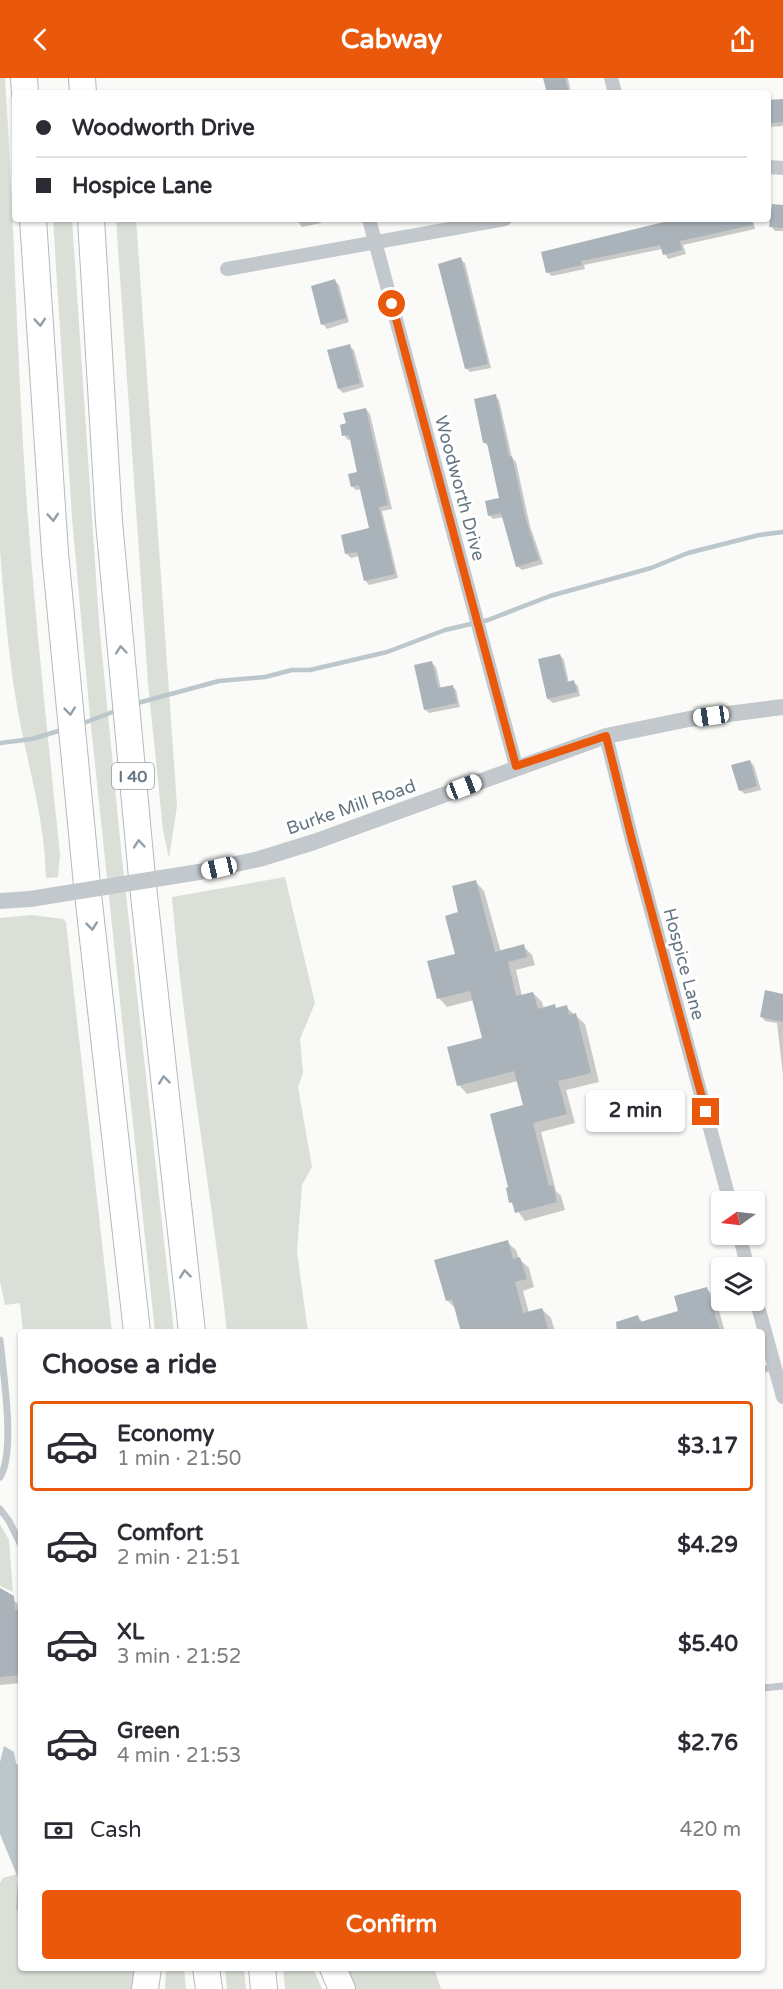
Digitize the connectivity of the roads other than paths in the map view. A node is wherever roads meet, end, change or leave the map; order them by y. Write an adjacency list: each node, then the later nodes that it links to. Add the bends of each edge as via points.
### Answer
1 (33, 222): 13 (highway, one-way to 13, via 56,565)
2 (91, 222): 14 (highway, I 40, one-way to 2, via 142,877 109,522)
3 (370, 222): 5 (street, Woodworth Drive)
4 (487, 222): 5 (street)
5 (374, 241): 6 (street); 9 (street, Woodworth Drive)
6 (227, 269)
7 (783, 707): 8 (street, Burke Mill Road, via 689,719)
8 (606, 736): 9 (street, Burke Mill Road); 11 (street, Hospice Lane)
9 (516, 766): 10 (street, Burke Mill Road, bridge, via 314,842 199,872)
10 (0, 901)
11 (727, 1191)
12 (758, 1311): 15 (street)
13 (137, 1329)
14 (192, 1329)
15 (761, 1329)
16 (0, 1340): 20 (lane, via 7,1419 5,1468)
17 (765, 1352): 18 (street)
18 (768, 1368): 19 (street)
19 (783, 1396)
20 (0, 1478)
21 (0, 1509): 22 (lane)
22 (18, 1539)
23 (783, 1686): 24 (lane)
24 (765, 1689)
25 (148, 1971): 29 (highway)
26 (206, 1971): 30 (highway)
27 (262, 1971): 31 (highway)
28 (334, 1971): 32 (highway)
29 (145, 1989)
30 (208, 1989)
31 (264, 1989)
32 (342, 1989)

